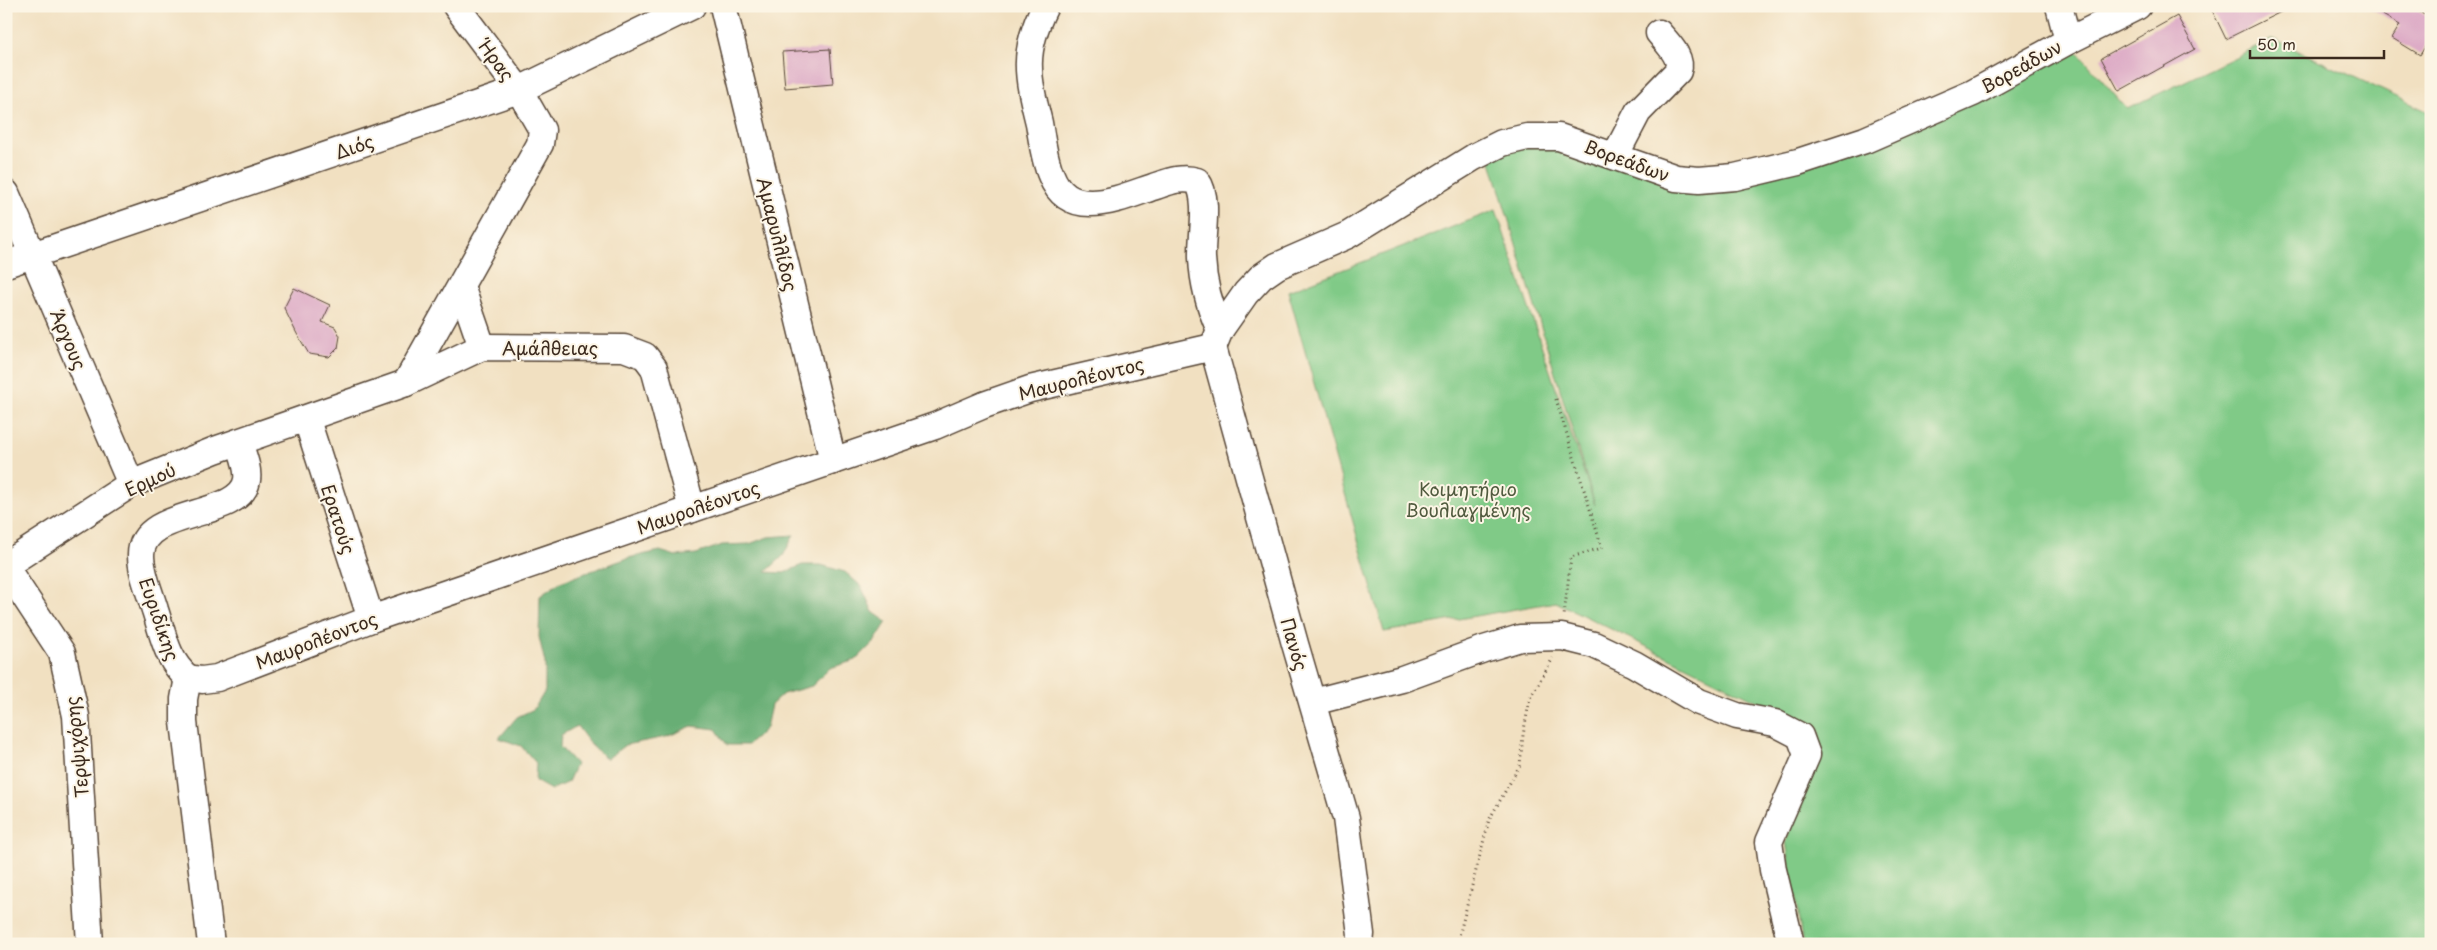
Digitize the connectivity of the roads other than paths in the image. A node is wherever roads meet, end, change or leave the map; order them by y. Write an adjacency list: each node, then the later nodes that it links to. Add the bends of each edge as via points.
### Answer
1 (456, 6): 9 (street, Ήρας)
2 (692, 6): 9 (street, Διός)
3 (723, 6): 20 (street, Αμαρυλλίδος)
4 (1045, 6): 15 (street, Πανός, via 1035,25 1027,59 1029,82 1051,176 1061,192 1073,200 1096,204 1176,179 1197,181 1204,196 1202,259)
5 (2059, 6): 8 (street)
6 (2138, 6): 8 (street, Βορεάδων)
7 (1659, 33): 10 (street, via 1680,63 1678,71 1638,112)
8 (2068, 41): 10 (street, Βορεάδων, via 1973,92 1865,140 1764,170 1730,178 1687,179 1663,175)
9 (519, 90): 12 (street, Διός); 14 (street, Ήρας, via 542,130 540,144)
10 (1614, 156): 15 (street, Βορεάδων, via 1550,136 1514,139 1490,148 1348,235 1276,266 1246,293)
11 (6, 193): 12 (street, Άργους)
12 (33, 255): 13 (street, Διός); 21 (street, Άργους)
13 (6, 264)
14 (461, 286): 16 (street); 17 (street, Ήρας)
15 (1217, 338): 20 (street, Μαυρολέοντος, via 1030,389); 26 (street, Πανός, via 1295,644)
16 (482, 347): 17 (street, Αμάλθειας); 22 (street, Αμάλθειας, via 624,348 645,356 654,368)
17 (406, 383): 18 (street, Αμάλθειας)
18 (307, 420): 19 (street, Ερμού); 24 (street, Ερατούς)
19 (239, 442): 21 (street, Ερμού); 25 (street, Ευριδίκης, via 247,480 243,489 233,499 158,527 146,538 141,553 143,570 169,654 177,670)
20 (833, 461): 22 (street, Μαυρολέοντος)
21 (131, 484): 23 (street, Ερμού)
22 (692, 509): 24 (street, Μαυρολέοντος)
23 (6, 567): 27 (street, Τερψιχόρης, via 62,653 76,716)
24 (371, 619): 25 (street, Μαυρολέοντος, via 217,678)
25 (188, 678): 28 (street, Ευριδίκης, via 184,722)
26 (1313, 702): 29 (street, Πανός, via 1346,818); 30 (street, via 1402,679 1520,638 1562,637 1594,645 1699,702 1737,716 1775,723 1800,736 1807,755 1769,842)
27 (90, 944)
28 (211, 944)
29 (1360, 944)
30 (1791, 944)

